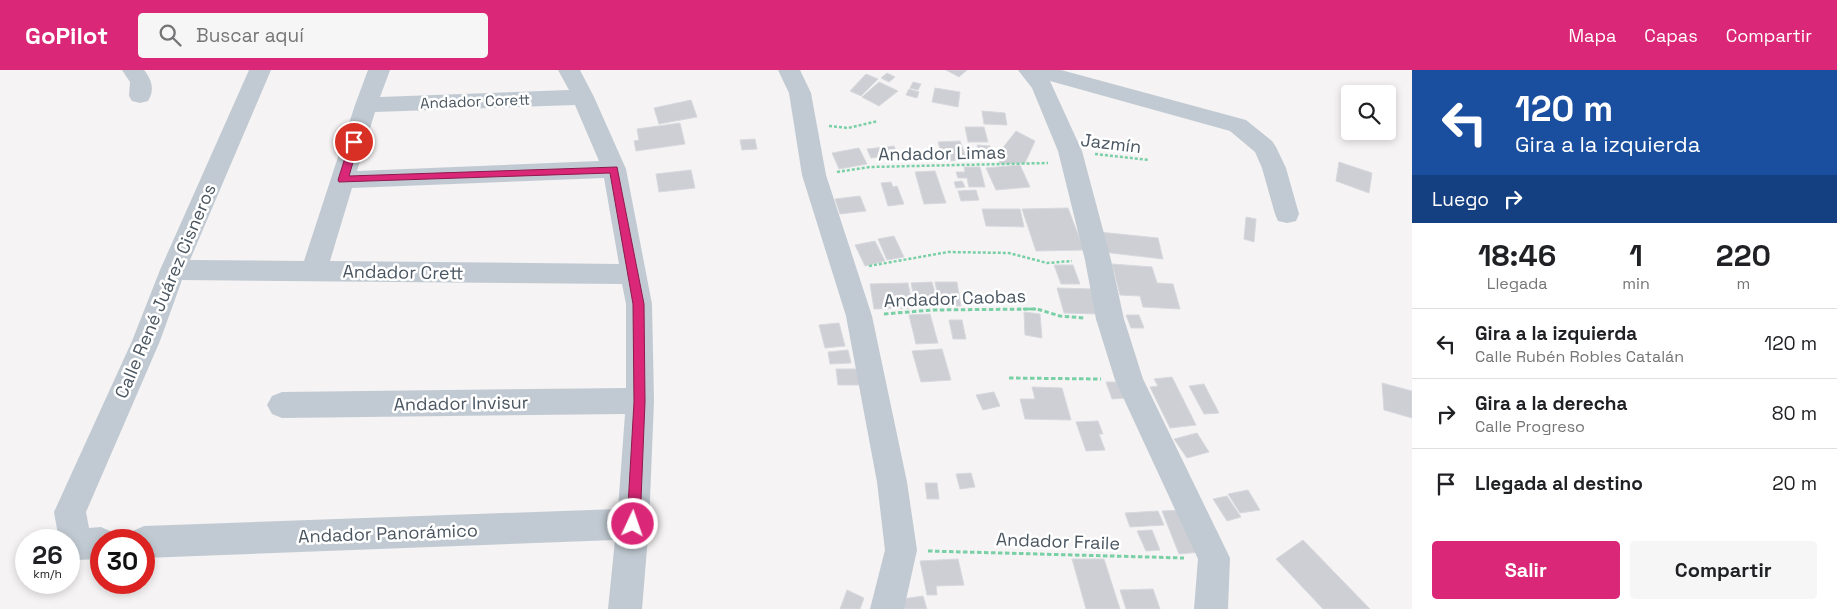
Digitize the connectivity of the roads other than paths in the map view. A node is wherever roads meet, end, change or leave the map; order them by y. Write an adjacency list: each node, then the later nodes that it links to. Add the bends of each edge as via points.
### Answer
1 (134, 70): 8 (street, via 141,81)
2 (260, 70): 14 (street, Calle René Juárez Cisneros)
3 (379, 70): 10 (street)
4 (569, 70): 9 (street)
5 (790, 70): 23 (street, via 800,93 814,175 859,316 892,482 901,550)
6 (1029, 70): 24 (street, via 1042,85 1070,156 1110,319 1129,380 1214,558)
7 (1035, 70): 13 (street, via 1238,125 1264,147 1274,168)
8 (140, 96)
9 (583, 98): 10 (street, Andador Corett); 11 (street)
10 (366, 106): 12 (street)
11 (614, 169): 12 (street); 16 (street)
12 (343, 180): 15 (street)
13 (1287, 214)
14 (173, 270): 15 (street, Andador Crett); 21 (street, Calle René Juárez Cisneros, via 146,341 70,512 76,544)
15 (314, 271): 16 (street, Andador Crett)
16 (633, 274): 17 (street, via 639,304)
17 (640, 402): 18 (street, Andador Invisur); 19 (street)
18 (282, 405)
19 (633, 524): 20 (street, Andador Panorámico); 22 (street)
20 (155, 542)
21 (90, 543)
22 (624, 609)
23 (887, 609)
24 (1211, 609)

